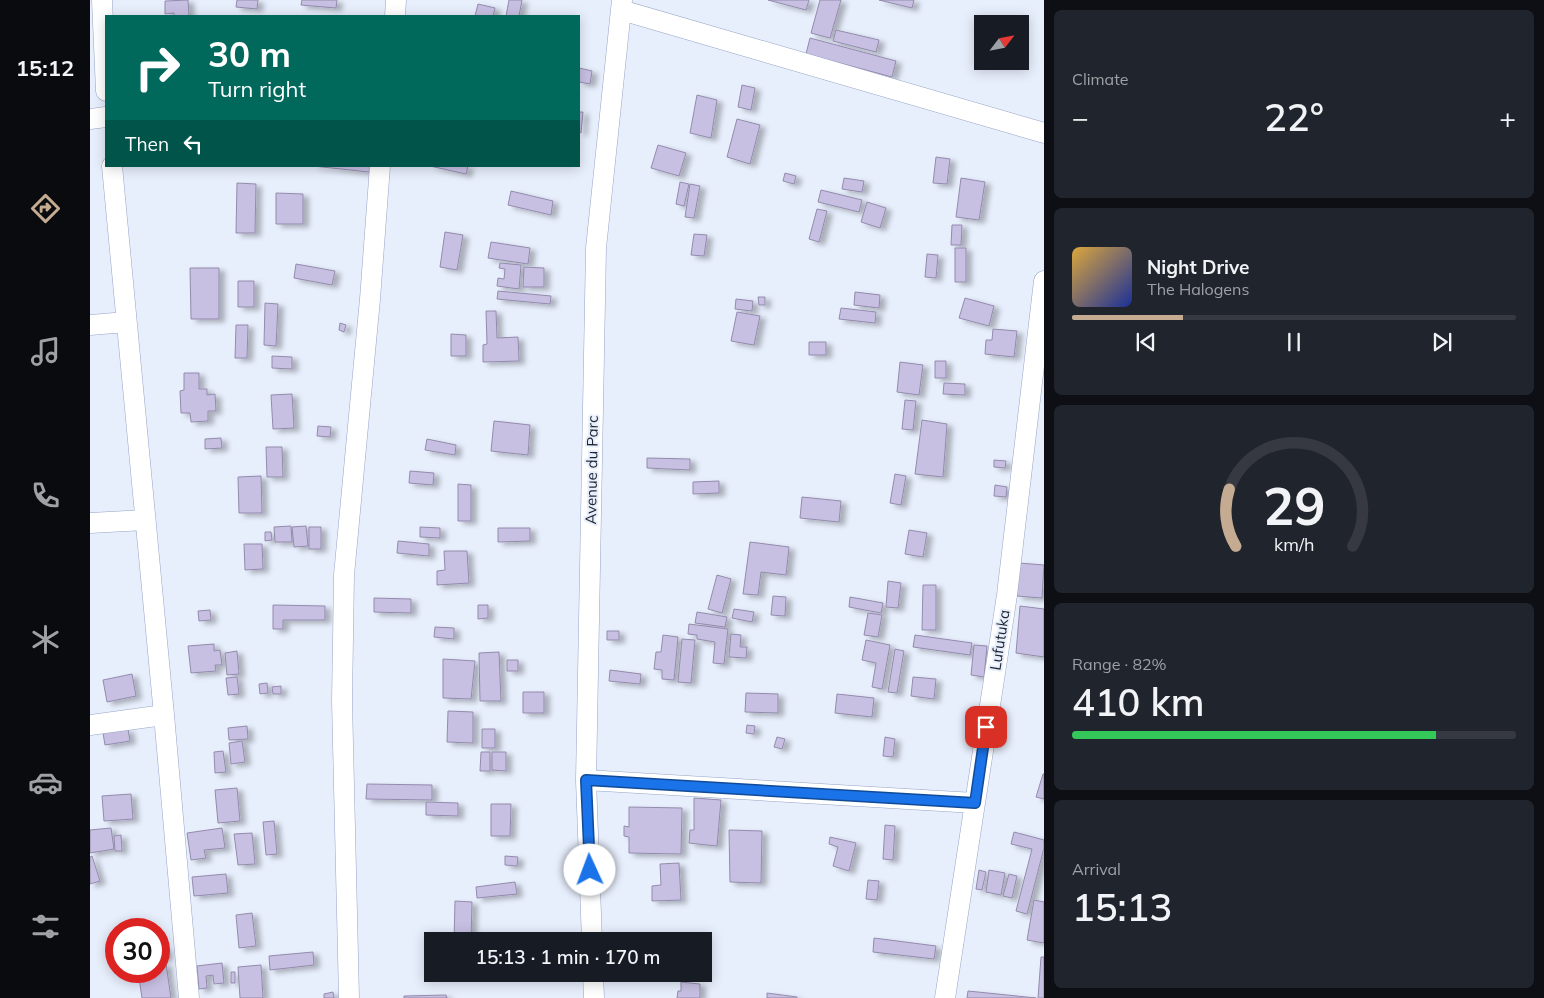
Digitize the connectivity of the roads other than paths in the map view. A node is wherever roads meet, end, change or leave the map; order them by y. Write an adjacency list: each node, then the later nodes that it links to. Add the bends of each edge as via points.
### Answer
1 (102, 0): 5 (street)
2 (396, 0): 4 (street)
3 (622, 5): 8 (street); 18 (street, Avenue du Parc, via 596,248)
4 (395, 15)
5 (105, 68)
6 (105, 117): 7 (street)
7 (90, 119)
8 (1044, 133)
9 (112, 167): 12 (street)
10 (380, 167): 23 (street, via 344,575 342,701)
11 (1044, 280): 19 (street, Lufutuka, via 1007,595)
12 (126, 322): 13 (street); 14 (street)
13 (90, 325)
14 (145, 520): 15 (street); 16 (street)
15 (90, 523)
16 (164, 715): 17 (street); 22 (street)
17 (90, 725)
18 (586, 780): 19 (street); 20 (street, Avenue du Parc)
19 (975, 803): 25 (street, Lufutuka)
20 (592, 932)
21 (593, 982): 24 (street)
22 (189, 998)
23 (349, 998)
24 (594, 998)
25 (945, 998)

